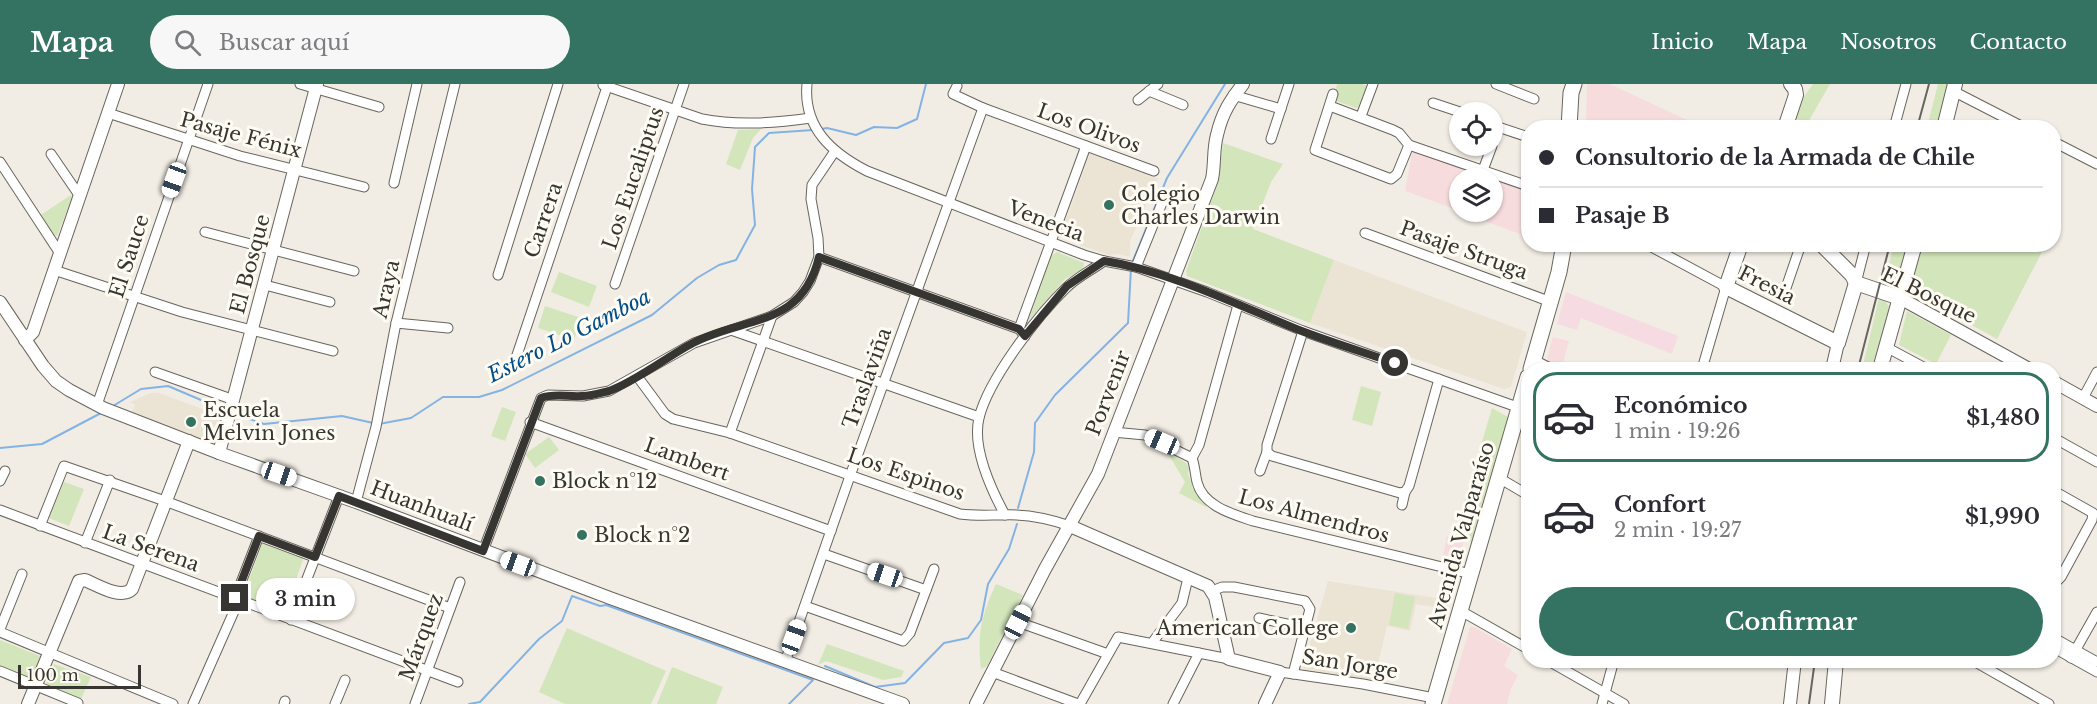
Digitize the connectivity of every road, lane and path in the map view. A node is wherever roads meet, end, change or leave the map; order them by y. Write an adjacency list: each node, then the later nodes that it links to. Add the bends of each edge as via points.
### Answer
1 (118, 84): 34 (street)
2 (208, 84): 46 (street, El Sauce)
3 (300, 84): 17 (street)
4 (417, 84): 58 (street)
5 (455, 84): 97 (street, Araya)
6 (558, 84): 81 (street)
7 (684, 84): 33 (street, Los Eucaliptus)
8 (807, 84): 42 (street)
9 (1158, 84): 21 (street)
10 (1243, 84): 23 (street, Porvenir)
11 (1289, 84): 32 (street)
12 (1373, 84): 35 (street)
13 (1496, 84): 24 (street)
14 (1576, 84): 36 (main road, via 1571,93); 37 (main road)
15 (1906, 84): 39 (street)
16 (606, 85): 33 (street); 114 (street, Carrera)
17 (316, 86): 29 (street); 55 (street, El Bosque)
18 (957, 86): 30 (street, Los Olivos, via 953,94)
19 (1795, 86): 38 (main road)
20 (1954, 88): 40 (main road); 41 (street)
21 (1149, 92): 25 (street); 27 (street)
22 (1333, 94): 28 (street)
23 (1233, 95): 32 (street); 82 (street, Porvenir, via 1216,137 1212,179)
24 (1534, 99)
25 (1138, 100)
26 (1433, 103): 31 (street)
27 (1184, 105)
28 (1330, 106): 35 (street); 47 (street, via 1315,150 1320,153 1391,179)
29 (379, 107)
30 (983, 108): 48 (street, Los Olivos); 63 (street, Traslaviña)
31 (1449, 108)
32 (1281, 109): 45 (street)
33 (675, 110): 42 (street, via 718,122); 84 (street, Los Eucaliptus)
34 (108, 113): 46 (street, Pasaje Fénix); 61 (street)
35 (1361, 116): 47 (street, via 1399,133)
36 (1569, 120)
37 (1578, 120)
38 (1788, 120)
39 (1896, 120)
40 (1946, 120)
41 (2011, 120)
42 (812, 121): 50 (street, Venecia)
43 (1503, 128): 44 (street)
44 (1521, 135)
45 (1271, 140)
46 (188, 141): 55 (street, Pasaje Fénix); 89 (street, El Sauce)
47 (1409, 145): 54 (street)
48 (1086, 146): 56 (street, Los Olivos); 66 (street)
49 (2061, 146): 53 (street)
50 (835, 151): 63 (street, Venecia, via 867,171); 76 (street, via 812,185)
51 (51, 154): 61 (street)
52 (0, 162): 68 (street)
53 (2097, 164)
54 (1477, 168)
55 (295, 169): 60 (street, Pasaje Fénix); 67 (street, El Bosque)
56 (1154, 171)
57 (1503, 177): 59 (street)
58 (394, 183)
59 (1521, 184)
60 (364, 187)
61 (79, 195): 68 (street)
62 (1162, 203): 78 (street)
63 (950, 204): 66 (street, Venecia); 88 (street, Traslaviña)
64 (205, 232): 67 (street)
65 (1365, 233): 93 (street, Pasaje Struga)
66 (1050, 242): 77 (street, Venecia); 102 (street)
67 (274, 249): 80 (street); 85 (street, El Bosque)
68 (59, 252): 79 (street)
69 (1562, 252): 93 (main road)
70 (1661, 252): 86 (street, Fresia)
71 (1738, 252): 86 (main road)
72 (1798, 252): 87 (street)
73 (1829, 252): 83 (main road, El Bosque)
74 (1864, 252): 83 (street)
75 (1913, 252): 90 (main road)
76 (819, 257): 88 (street); 95 (street, via 803,292)
77 (1104, 261): 78 (street, Venecia); 102 (street, via 1067,286)
78 (1136, 267): 82 (street, Venecia)
79 (54, 270): 89 (street); 103 (street, via 33,332)
80 (354, 271)
81 (498, 275)
82 (1173, 280): 94 (street, Venecia); 129 (street, Porvenir)
83 (1856, 283): 90 (main road, El Bosque); 105 (main road)
84 (615, 284)
85 (265, 285): 92 (street); 100 (street, El Bosque)
86 (1726, 287): 105 (main road, Fresia); 109 (street)
87 (1786, 288)
88 (917, 292): 102 (street); 119 (street, Traslaviña)
89 (134, 297): 100 (street); 125 (street, El Sauce)
90 (1900, 298): 106 (main road); 113 (street, El Bosque)
91 (0, 302): 96 (street, Huanhualí)
92 (330, 302)
93 (1551, 302): 108 (main road)
94 (1238, 305): 101 (street, Venecia); 135 (street)
95 (772, 316): 99 (street); 104 (street)
96 (4, 318): 103 (street, Huanhualí)
97 (396, 323): 98 (street); 148 (street, Araya, via 380,411)
98 (448, 328)
99 (731, 330): 104 (street); 117 (street, via 694,343)
100 (252, 331): 107 (street); 122 (street, El Bosque)
101 (1302, 331): 118 (street, Venecia); 133 (street)
102 (1022, 333): 127 (street)
103 (25, 340): 125 (street, Huanhualí, via 56,381)
104 (763, 341): 119 (street); 130 (street)
105 (1838, 343): 110 (street)
106 (1886, 347): 111 (main road); 112 (street)
107 (333, 351)
108 (1533, 362)
109 (1704, 362)
110 (1834, 362)
111 (1882, 362)
112 (1914, 362)
113 (2013, 362)
114 (513, 367)
115 (155, 372): 122 (street)
116 (2097, 372): 121 (street)
117 (637, 376): 128 (street, via 603,392 541,398); 130 (street, Los Espinos, via 673,419)
118 (1439, 379): 126 (street, Venecia); 144 (street)
119 (884, 384): 127 (street); 139 (street, Traslaviña)
120 (2061, 386): 121 (street)
121 (2083, 398): 124 (street)
122 (234, 402): 134 (street, El Bosque)
123 (1521, 404): 126 (main road, Avenida Valparaíso)
124 (2097, 405)
125 (100, 406): 131 (street, Huanhualí)
126 (1520, 408): 140 (main road, Avenida Valparaíso)
127 (979, 417): 151 (street, via 980,450)
128 (530, 422): 154 (street, Lambert); 157 (street)
129 (1113, 432): 135 (street, via 1145,435); 153 (street, Porvenir, via 1098,474)
130 (730, 433): 139 (street, Los Espinos)
131 (189, 441): 134 (street, Huanhualí); 147 (street)
132 (2061, 442): 136 (street)
133 (1267, 452): 138 (street); 144 (street)
134 (219, 453): 146 (street, Huanhualí)
135 (1192, 458): 163 (street, Los Almendros, via 1202,494 1222,510)
136 (2097, 462)
137 (5, 471): 142 (street)
138 (1260, 471)
139 (850, 476): 151 (street, Los Espinos, via 960,514); 154 (street, Traslaviña)
140 (1499, 478): 143 (street); 163 (main road, Avenida Valparaíso)
141 (110, 480): 147 (street); 152 (street, via 64,465); 156 (street)
142 (0, 482)
143 (1521, 491)
144 (1405, 492): 149 (street)
145 (2061, 495): 164 (street, via 2093,513)
146 (339, 496): 148 (street, Huanhualí); 159 (street)
147 (165, 501): 155 (street); 160 (street)
148 (356, 502): 157 (street, Huanhualí)
149 (1402, 506)
150 (0, 510): 152 (street, La Serena)
151 (1005, 514): 153 (street, Los Espinos)
152 (40, 526): 156 (street, La Serena)
153 (1070, 526): 165 (street, Los Espinos); 176 (street, Porvenir)
154 (831, 531): 158 (street, Traslaviña)
155 (259, 536): 159 (street); 169 (street)
156 (85, 543): 160 (street, La Serena)
157 (483, 551): 188 (street, Huanhualí)
158 (824, 554): 167 (street); 170 (street, Traslaviña)
159 (315, 557): 171 (street); 175 (street)
160 (142, 563): 169 (street, La Serena); 183 (street, via 132,589 124,594 79,581)
161 (934, 569): 167 (street)
162 (22, 574): 178 (street)
163 (1471, 574): 172 (main road, Avenida Valparaíso)
164 (2061, 577)
165 (1188, 578): 168 (street, Los Espinos); 179 (street, via 1182,603)
166 (460, 582): 171 (street, Márquez)
167 (926, 590): 170 (street, via 910,633 900,641)
168 (1212, 591): 177 (street, via 1222,586 1234,587 1305,601 1310,609); 187 (street)
169 (237, 599): 175 (street, La Serena); 208 (street)
170 (805, 606): 188 (street, Traslaviña)
171 (450, 608): 196 (street, Márquez)
172 (1461, 611): 181 (street); 204 (main road, Avenida Valparaíso)
173 (2097, 612): 186 (street)
174 (1258, 618): 177 (street)
175 (291, 620): 196 (street, La Serena)
176 (1018, 622): 185 (street); 197 (street, Porvenir)
177 (1306, 628): 199 (street)
178 (0, 630): 183 (street)
179 (1152, 643): 184 (street, San Jorge); 185 (street, San Jorge, via 1118,637)
180 (2061, 644): 186 (street)
181 (1521, 645)
182 (2061, 650): 186 (street)
183 (50, 652): 202 (street); 207 (street)
184 (1199, 653): 187 (street, San Jorge); 214 (street)
185 (1108, 654): 213 (street)
186 (2073, 654): 189 (street); 198 (street)
187 (1229, 660): 199 (street, San Jorge)
188 (785, 662): 211 (street, Huanhualí)
189 (2097, 662)
190 (1564, 668): 203 (street)
191 (1612, 668): 203 (street)
192 (1794, 668): 218 (street)
193 (1835, 668): 219 (main road)
194 (1986, 668): 220 (street)
195 (0, 671): 202 (street)
196 (428, 671): 201 (street, La Serena); 210 (street, Márquez)
197 (992, 672): 212 (street, Porvenir); 213 (street)
198 (2097, 672)
199 (1286, 673): 204 (street, San Jorge, via 1363,684); 215 (street)
200 (345, 680): 209 (street)
201 (458, 682)
202 (36, 686): 205 (street); 206 (street)
203 (1605, 693): 216 (street); 217 (street)
204 (1433, 701)
205 (78, 703)
206 (28, 704)
207 (173, 704)
208 (193, 704)
209 (335, 704)
210 (415, 704)
211 (903, 704)
212 (975, 704)
213 (1079, 704)
214 (1173, 704)
215 (1265, 704)
216 (1602, 704)
217 (1624, 704)
218 (1790, 704)
219 (1832, 704)
220 (2049, 704)

